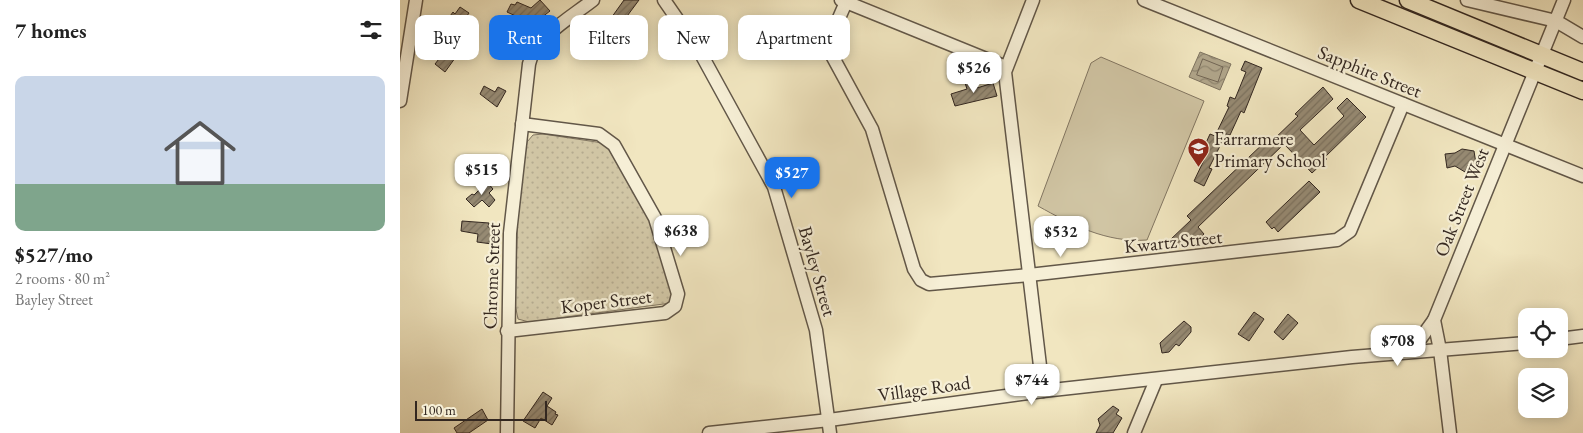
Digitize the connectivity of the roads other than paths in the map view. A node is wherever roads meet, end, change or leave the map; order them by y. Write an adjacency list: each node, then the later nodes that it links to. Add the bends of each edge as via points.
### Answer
1 (416, 0): 18 (street)
2 (593, 0): 20 (street, Chrome Street, via 533,52)
3 (664, 0): 33 (street, Bayley Street, via 700,52 774,187 812,316)
4 (1033, 0): 14 (street)
5 (1144, 0): 19 (street, Sapphire Street)
6 (1359, 0): 15 (main road)
7 (1408, 0): 13 (main road)
8 (1467, 0): 11 (street)
9 (1564, 0): 11 (street, Oak Street West)
10 (843, 1): 14 (street); 23 (street, Kwartz Street, via 829,50 872,129 916,273 921,280 934,285)
11 (1556, 21): 12 (street); 13 (street, Oak Street West)
12 (1583, 37)
13 (1542, 55): 15 (street, Oak Street West); 16 (main road)
14 (1006, 67): 23 (street)
15 (1535, 71): 17 (main road); 21 (street, Oak Street West)
16 (1583, 72)
17 (1583, 91)
18 (400, 102)
19 (1403, 104): 21 (street, Sapphire Street); 23 (street, Kwartz Street, via 1350,232 1337,240)
20 (522, 124): 25 (street, Chrome Street, via 511,224); 25 (street, Koper Street, via 589,132 607,138 614,145 655,218 678,294 675,306 665,313)
21 (1505, 145): 22 (street, Sapphire Street); 24 (street, Oak Street West)
22 (1583, 176)
23 (1029, 275): 32 (street)
24 (1434, 320): 29 (street); 30 (street, Village Road, via 1426,333 1415,341)
25 (508, 331): 34 (street, Chrome Street)
26 (1583, 336): 27 (street)
27 (1568, 338)
28 (1518, 344): 29 (street, Village Road)
29 (1440, 350): 30 (street, Village Road); 37 (street)
30 (1352, 357): 31 (street, Village Road)
31 (1156, 380): 32 (street, Village Road); 36 (street)
32 (1043, 391): 33 (street, Village Road)
33 (830, 426): 35 (street, Village Road)
34 (506, 433)
35 (709, 433)
36 (1134, 433)
37 (1450, 433)

